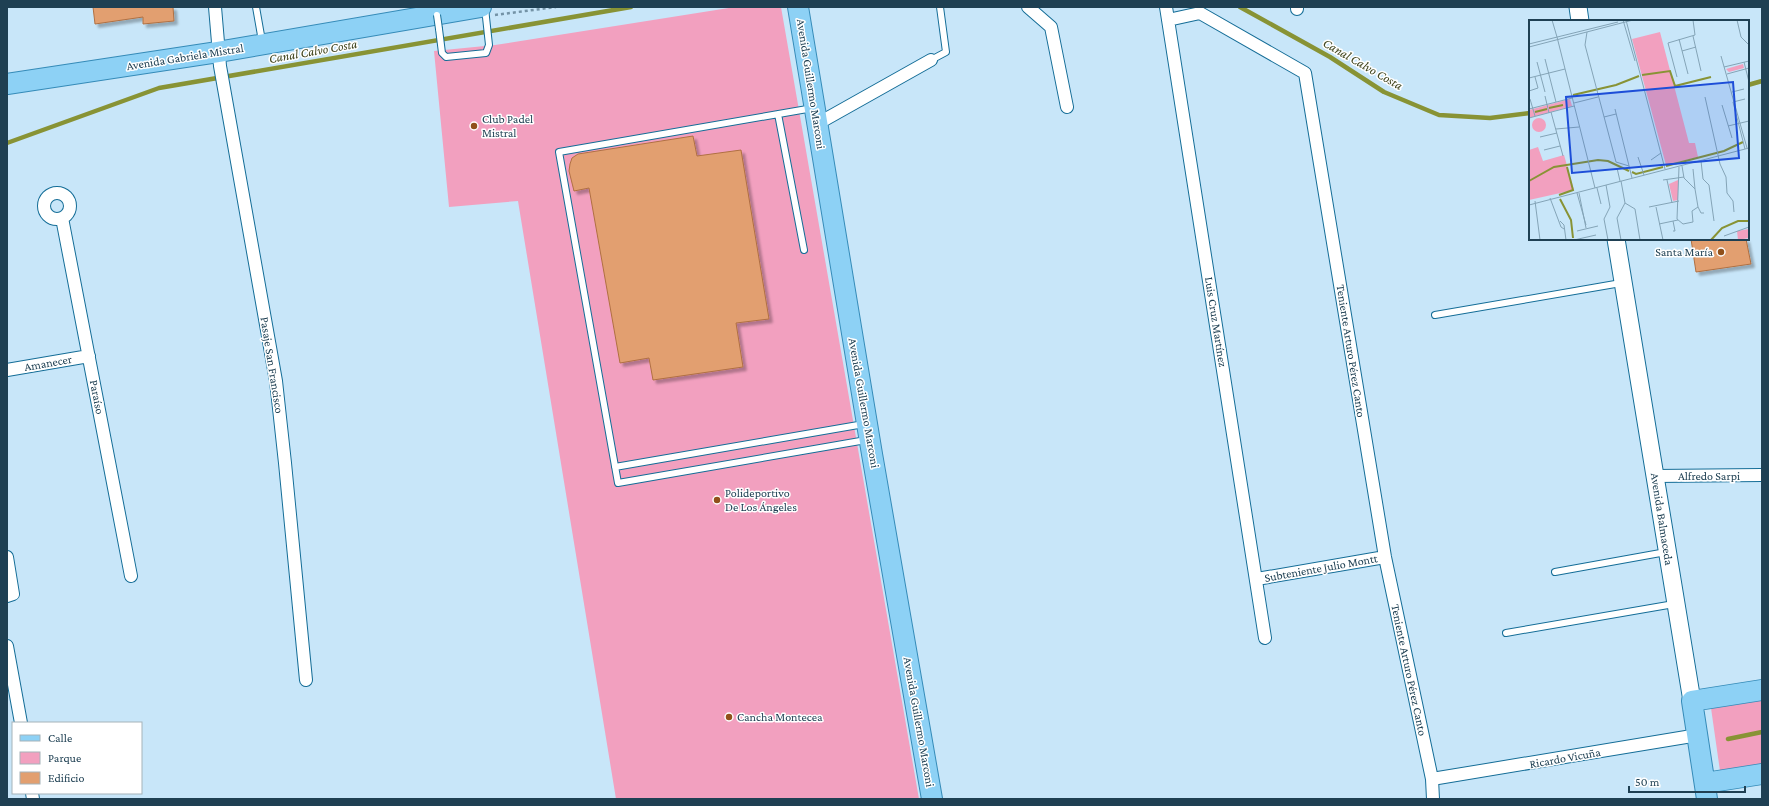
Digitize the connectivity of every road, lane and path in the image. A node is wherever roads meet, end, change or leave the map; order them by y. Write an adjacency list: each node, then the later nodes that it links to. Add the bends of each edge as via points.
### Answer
1 (215, 7): 15 (street, Pasaje San Francisco)
2 (256, 7): 14 (lane)
3 (485, 7): 10 (lane)
4 (798, 7): 20 (main road, Avenida Guillermo Marconi)
5 (940, 7): 16 (lane, via 946,52)
6 (1028, 7): 18 (street, via 1051,27)
7 (1166, 7): 11 (street, Luis Cruz Martínez)
8 (1578, 7): 12 (main road)
9 (411, 13): 13 (main road, Avenida Gabriela Mistral); 14 (main road, Avenida Gabriela Mistral)
10 (484, 14): 13 (main road, Avenida Gabriela Mistral); 13 (lane, via 489,48 486,53 446,57 442,53)
11 (1168, 20): 34 (street, Teniente Arturo Pérez Canto, via 1200,13 1305,73); 37 (street, Luis Cruz Martínez)
12 (1580, 20)
13 (438, 22)
14 (262, 45): 15 (main road, Avenida Gabriela Mistral)
15 (219, 59): 17 (main road, Avenida Gabriela Mistral); 43 (street, Pasaje San Francisco, via 276,381)
16 (931, 60): 20 (street)
17 (7, 84)
18 (1067, 107)
19 (778, 114): 20 (lane); 23 (lane); 29 (lane, via 559,152)
20 (816, 116): 28 (main road, Avenida Guillermo Marconi)
21 (62, 218): 26 (street, Paraíso)
22 (1616, 240): 24 (main road, Avenida Balmaceda)
23 (804, 250)
24 (1623, 283): 25 (lane); 30 (main road, Avenida Balmaceda)
25 (1435, 315)
26 (89, 356): 27 (street, Amanecer); 36 (street, Paraíso)
27 (7, 370)
28 (869, 431): 29 (lane); 29 (lane, via 618,483); 52 (main road, Avenida Guillermo Marconi)
29 (615, 467)
30 (1655, 476): 31 (street, Alfredo Sarpi); 32 (main road, Avenida Balmaceda)
31 (1762, 476)
32 (1668, 552): 35 (lane); 39 (main road, Avenida Balmaceda)
33 (7, 557): 38 (street)
34 (1385, 557): 37 (street, Subteniente Julio Montt); 50 (street, Teniente Arturo Pérez Canto)
35 (1555, 572)
36 (131, 576)
37 (1257, 579): 41 (street, Luis Cruz Martínez)
38 (10, 595)
39 (1676, 604): 40 (lane); 46 (main road, Avenida Balmaceda)
40 (1506, 634)
41 (1265, 638)
42 (7, 646): 45 (street)
43 (306, 680)
44 (1762, 690): 46 (main road)
45 (12, 702): 47 (street)
46 (1692, 702): 48 (main road, Avenida Balmaceda)
47 (20, 722)
48 (1698, 735): 50 (street, Ricardo Vicuña); 51 (main road, Avenida Balmaceda)
49 (1762, 774): 51 (main road)
50 (1432, 779): 53 (street, Teniente Arturo Pérez Canto)
51 (1706, 791)
52 (932, 799)
53 (1433, 799)

